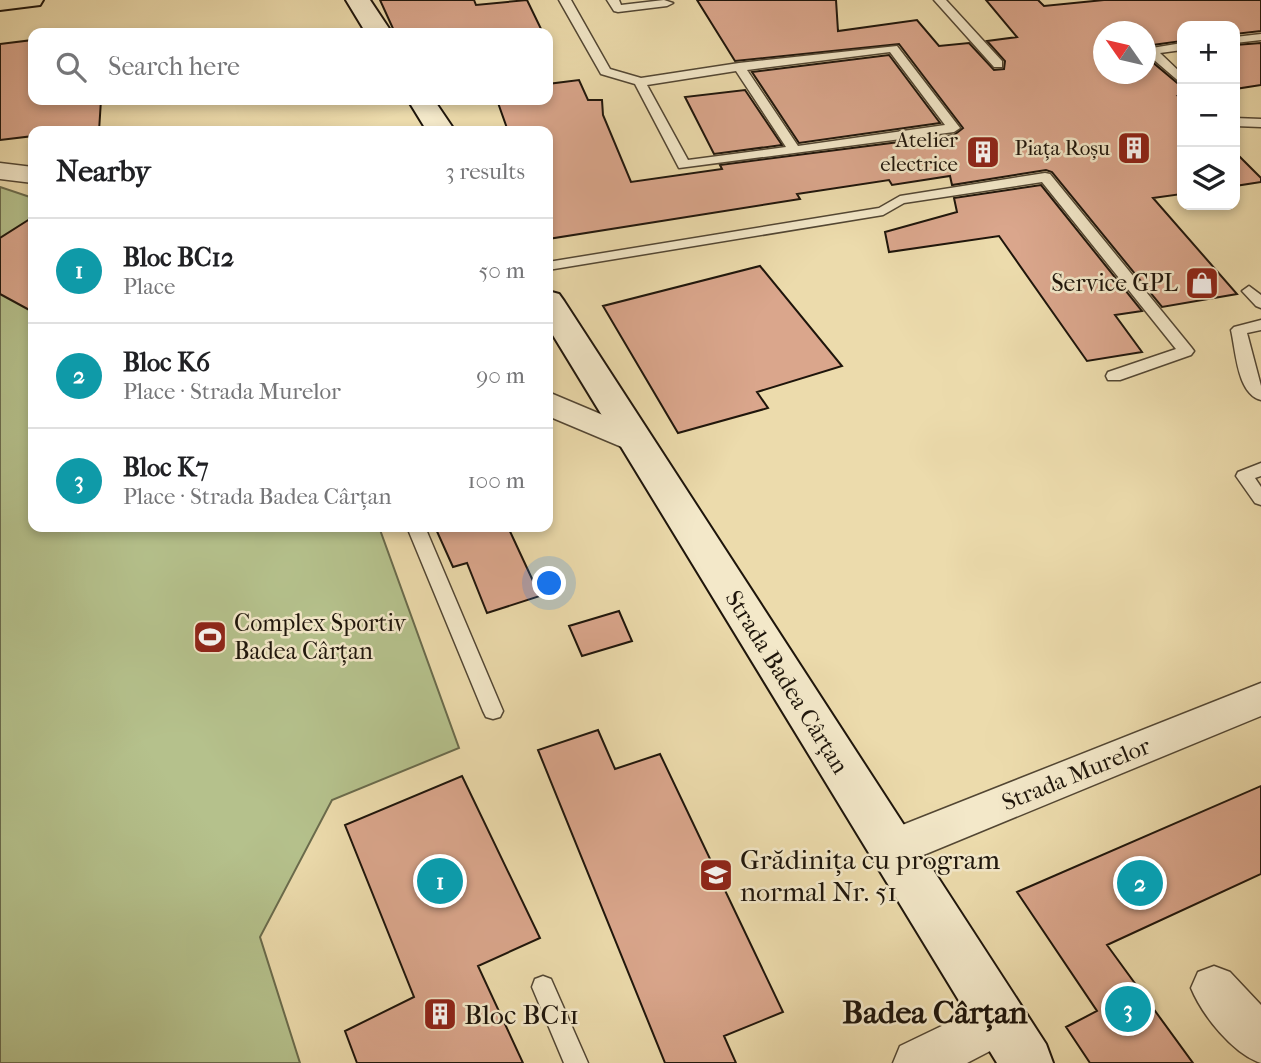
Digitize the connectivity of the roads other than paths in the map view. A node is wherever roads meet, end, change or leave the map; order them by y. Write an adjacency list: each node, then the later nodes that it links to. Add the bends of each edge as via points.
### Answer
1 (31, 0): 6 (main road)
2 (358, 0): 8 (street)
3 (565, 0): 15 (lane, via 605,71)
4 (613, 0): 7 (lane, via 618,9)
5 (940, 0): 12 (lane)
6 (0, 3)
7 (667, 3)
8 (376, 28)
9 (1261, 37): 10 (lane)
10 (1240, 39)
11 (1177, 48): 14 (lane, via 1150,51)
12 (998, 64)
13 (739, 67): 15 (lane); 20 (lane); 20 (lane, via 893,48 954,128)
14 (1177, 75)
15 (640, 82): 20 (lane, via 684,165)
16 (424, 105): 19 (street)
17 (1240, 122): 18 (lane)
18 (1261, 123)
19 (438, 126)
20 (794, 150)
21 (0, 171): 22 (street)
22 (28, 174)
23 (553, 265): 28 (lane, via 883,211 900,200 1045,177 1185,351)
24 (1249, 291): 25 (lane)
25 (1261, 303)
26 (553, 309): 31 (street, Strada Badea Cârțan)
27 (1261, 326): 29 (lane, via 1238,330 1253,388)
28 (1114, 376)
29 (1261, 395)
30 (553, 405): 31 (street)
31 (636, 442): 37 (street, Strada Badea Cârțan)
32 (1261, 469): 33 (lane, via 1244,476)
33 (1261, 499)
34 (418, 532): 36 (lane)
35 (1261, 699): 37 (street, Strada Murelor)
36 (493, 711)
37 (892, 849): 40 (street, Strada Badea Cârțan)
38 (543, 987): 42 (lane)
39 (1214, 988): 41 (street)
40 (1000, 1021): 43 (street); 44 (street, Strada Badea Cârțan)
41 (1261, 1040)
42 (576, 1063)
43 (916, 1063)
44 (1027, 1063)

